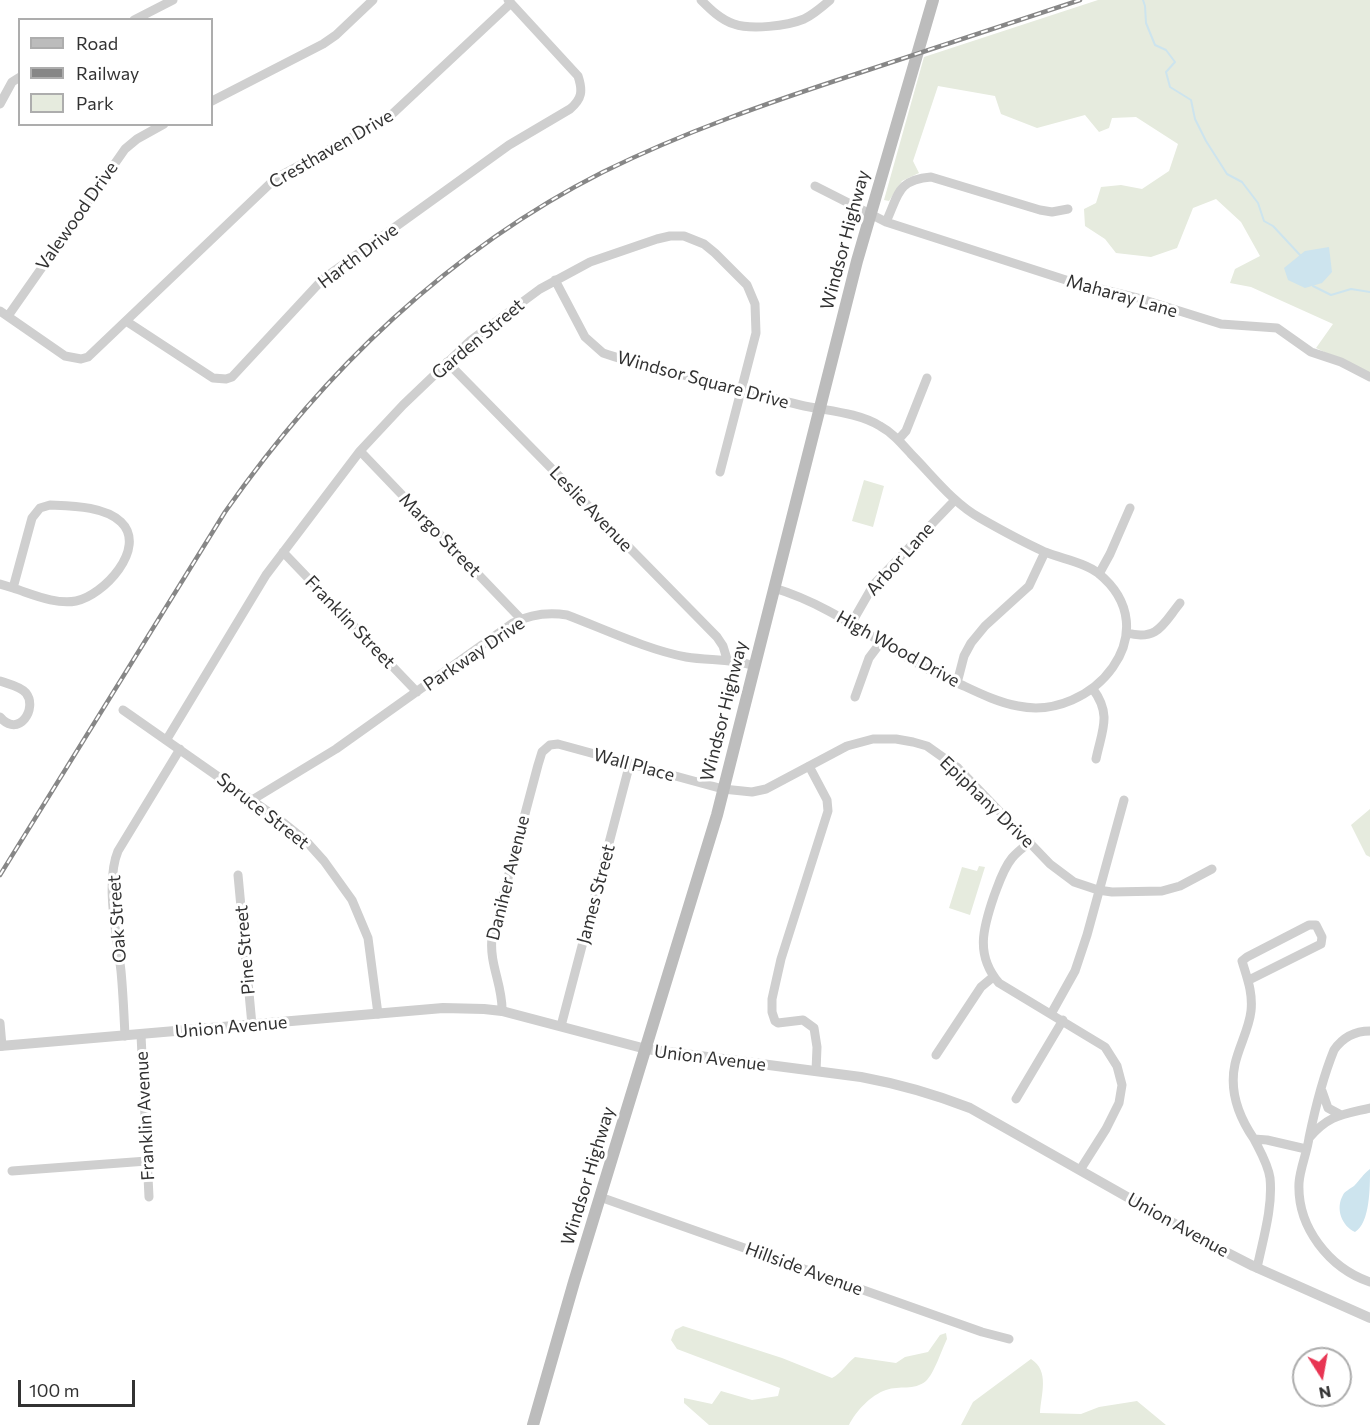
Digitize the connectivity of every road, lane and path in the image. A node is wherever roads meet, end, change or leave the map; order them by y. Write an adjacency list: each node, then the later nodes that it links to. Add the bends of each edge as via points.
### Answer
1 (172, 0): 7 (street)
2 (373, 0): 9 (street, via 323,44)
3 (700, 0): 4 (street, via 723,19 745,27 802,20)
4 (830, 0)
5 (933, 0): 14 (main road, Windsor Highway)
6 (509, 2): 18 (street, Cresthaven Drive, via 388,118 276,178); 18 (street, Harth Drive, via 578,76 581,92 570,109 509,145 323,279 232,376 213,378 197,370)
7 (138, 18)
8 (18, 78): 10 (street)
9 (213, 100)
10 (0, 104)
11 (160, 126): 17 (street, Valewood Drive, via 125,149)
12 (815, 186): 14 (street, Maharay Lane)
13 (1068, 209): 15 (street, via 1040,210 931,177 912,179 904,186)
14 (870, 215): 15 (street, Maharay Lane); 23 (main road, Windsor Highway)
15 (886, 222): 20 (street, Maharay Lane, via 1062,279 1221,324 1277,328 1311,352)
16 (555, 280): 19 (street, Garden Street, via 508,311); 22 (street, Windsor Square Drive, via 585,337 603,353); 22 (street, Garden Street, via 590,262 664,237 684,236 704,244 747,285 755,304 756,333)
17 (7, 316): 18 (street, via 65,356 81,359 93,354)
18 (126, 321)
19 (447, 362): 25 (street, Garden Street); 40 (street, Leslie Avenue, via 717,637)
20 (1370, 377)
21 (927, 378): 24 (street, via 906,431)
22 (742, 390): 23 (street, Windsor Square Drive); 26 (street, Garden Street)
23 (819, 409): 24 (street, via 861,418); 34 (main road, Windsor Highway)
24 (898, 440): 27 (street)
25 (360, 451): 29 (street, Garden Street); 36 (street, Margo Street)
26 (720, 472)
27 (955, 500): 30 (street, via 976,516); 37 (street, Arbor Lane, via 874,584)
28 (1130, 508): 31 (street)
29 (283, 552): 45 (street, Franklin Street); 49 (street, Garden Street)
30 (1045, 552): 31 (street); 43 (street, via 1029,586 971,643)
31 (1099, 574): 38 (street, via 1120,601)
32 (0, 584): 33 (street)
33 (12, 588): 33 (street, via 58,601 88,598 121,566 130,548 126,528 118,519 95,511 70,506 40,508 32,518)
34 (774, 588): 37 (street, High Wood Drive, via 800,596); 41 (main road, Windsor Highway)
35 (1180, 603): 38 (street, via 1155,633 1141,637)
36 (521, 619): 40 (street, Parkway Drive, via 553,613 567,615 666,652); 45 (street, Parkway Drive)
37 (851, 624): 39 (street, High Wood Drive)
38 (1127, 633): 44 (street, High Wood Drive, via 1116,664)
39 (881, 642): 43 (street, High Wood Drive); 46 (street, via 869,658)
40 (727, 659): 41 (street, Parkway Drive)
41 (754, 666): 55 (main road, Windsor Highway)
42 (0, 681): 48 (street, via 22,690 29,707 20,724 7,723)
43 (957, 683): 44 (street, High Wood Drive, via 1029,708 1071,700)
44 (1093, 689): 52 (street, via 1104,710)
45 (417, 692): 56 (street, Parkway Drive, via 336,749)
46 (855, 697)
47 (123, 710): 49 (street, Spruce Street)
48 (0, 717)
49 (167, 739): 51 (street, Spruce Street)
50 (545, 747): 53 (street, Wall Place, via 558,744); 64 (street, Daniher Avenue, via 492,938 491,956 502,994)
51 (180, 749): 56 (street, Spruce Street); 73 (street, Oak Street, via 139,814 113,866)
52 (1096, 759)
53 (630, 764): 55 (street, Wall Place); 70 (street, James Street)
54 (809, 766): 55 (street, Epiphany Drive, via 760,792); 58 (street, Epiphany Drive, via 847,746 873,739 927,746 958,768); 77 (street, via 827,800 828,811 781,959 772,1012 778,1023 803,1020 814,1028)
55 (723, 789): 75 (main road, Windsor Highway)
56 (252, 800): 65 (street, Spruce Street, via 306,842 352,900 368,938)
57 (1124, 800): 61 (street)
58 (1029, 842): 61 (street, Epiphany Drive, via 1066,877); 62 (street, via 1003,872 983,933 983,951)
59 (1212, 869): 61 (street, Epiphany Drive, via 1162,891)
60 (238, 875): 69 (street, Pine Street)
61 (1098, 890): 66 (street, via 1075,971)
62 (993, 977): 66 (street); 76 (street, via 981,987)
63 (1249, 980): 63 (street, via 1244,958 1309,925 1319,928 1321,944); 83 (street, via 1251,1011 1233,1084 1243,1122)
64 (502, 1011): 65 (street, Union Avenue, via 444,1008); 70 (street, Union Avenue)
65 (378, 1014): 69 (street, Union Avenue)
66 (1051, 1014): 67 (street)
67 (1063, 1020): 79 (street); 86 (street, via 1105,1047 1122,1085 1119,1103)
68 (0, 1023): 74 (street)
69 (252, 1025): 72 (street, Union Avenue)
70 (561, 1026): 75 (street, Union Avenue)
71 (1370, 1031): 78 (street, via 1352,1034 1339,1043)
72 (141, 1035): 73 (street, Union Avenue); 85 (street, Franklin Avenue)
73 (125, 1036): 74 (street, Union Avenue)
74 (1, 1046)
75 (646, 1050): 77 (street, Union Avenue); 89 (main road, Windsor Highway)
76 (936, 1055)
77 (816, 1071): 86 (street, Union Avenue, via 930,1092 970,1108)
78 (1322, 1090): 81 (street, via 1328,1108); 82 (street)
79 (1016, 1100)
80 (1370, 1108): 81 (street)
81 (1342, 1115): 82 (street, via 1327,1120)
82 (1309, 1138): 84 (street)
83 (1254, 1139): 84 (street); 90 (street, via 1270,1176)
84 (1306, 1149): 91 (street, via 1299,1183 1312,1233 1337,1264)
85 (147, 1161): 87 (street); 88 (street, Franklin Avenue)
86 (1080, 1170): 90 (street, Union Avenue)
87 (12, 1171)
88 (149, 1197)
89 (600, 1197): 93 (street, Hillside Avenue); 94 (main road, Windsor Highway)
90 (1257, 1268): 92 (street, Union Avenue)
91 (1370, 1282)
92 (1370, 1318)
93 (1009, 1339)
94 (533, 1425)

